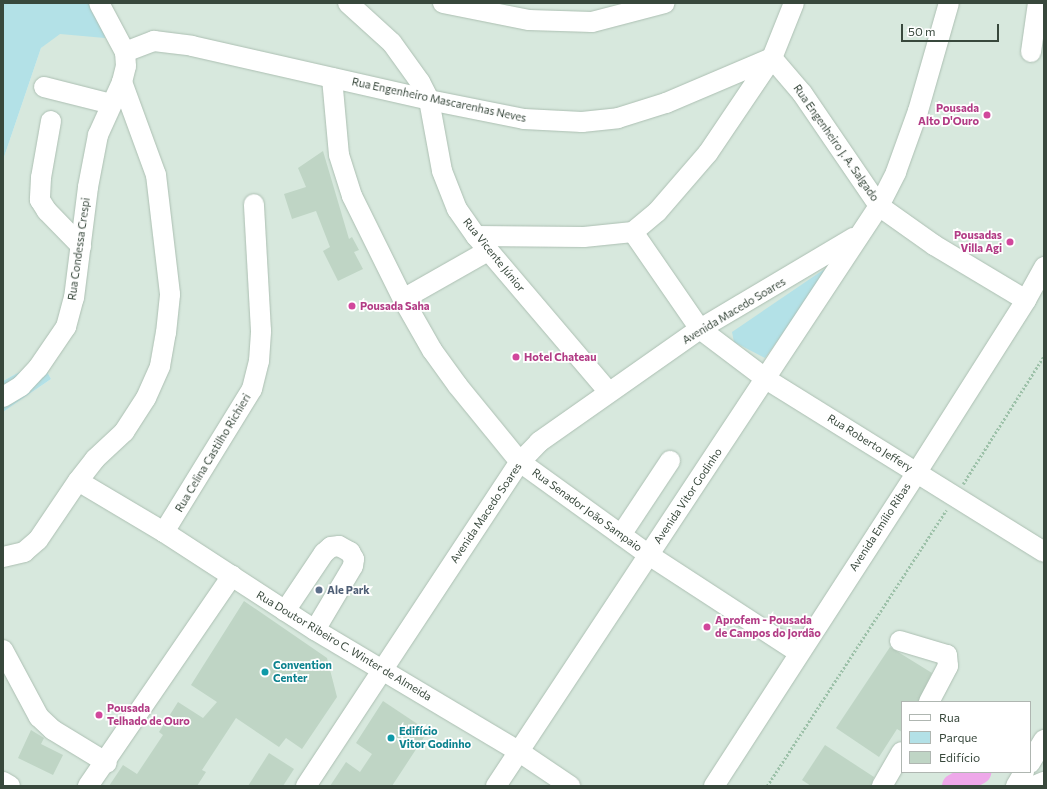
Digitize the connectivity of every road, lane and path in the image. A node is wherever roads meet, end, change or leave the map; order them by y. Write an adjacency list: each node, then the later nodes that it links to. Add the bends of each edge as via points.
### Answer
1 (99, 3): 8 (street)
2 (348, 3): 14 (street, Rua Vicente Júnior, via 404,58)
3 (443, 3): 4 (street, via 529,20 592,22)
4 (665, 3)
5 (794, 3): 10 (street)
6 (949, 3): 18 (street, via 918,111 896,172)
7 (1038, 3): 9 (street)
8 (125, 52): 11 (street, Rua Engenheiro Mascarenhas Neves, via 154,41 192,46); 12 (street, Rua Condessa Crespi, via 126,66)
9 (1031, 52)
10 (772, 58): 14 (street, Rua Engenheiro Mascarenhas Neves, via 666,103 618,118 582,122 524,119); 18 (street, Rua Engenheiro J. A. Salgado, via 802,93); 19 (street, via 708,152 657,212)
11 (332, 78): 14 (street, Rua Engenheiro Mascarenhas Neves); 24 (street, Rua Senador João Sampaio, via 338,155 352,196)
12 (122, 82): 15 (street, Rua Condessa Crespi); 34 (street, via 156,175 170,294 166,333 160,366 146,398 124,432 95,459)
13 (44, 87): 15 (street)
14 (429, 100): 20 (street, Rua Vicente Júnior, via 442,171 457,208)
15 (111, 104): 21 (street, Rua Condessa Crespi, via 97,142 88,187)
16 (51, 121): 21 (street, via 41,178 40,200 47,211)
17 (254, 204): 36 (street, Rua Celina Castilho Richieri, via 261,331 260,361 252,389 239,414)
18 (879, 206): 22 (street, Avenida Macedo Soares, via 860,233); 25 (street, Rua Engenheiro J. A. Salgado, via 934,245)
19 (634, 232): 20 (street); 26 (street, Rua Roberto Jeffery)
20 (482, 244): 24 (street); 29 (street, Rua Vicente Júnior)
21 (81, 246): 30 (street, Rua Condessa Crespi, via 74,298 66,327 38,368 21,386)
22 (829, 265): 26 (street, Avenida Macedo Soares); 28 (street, Avenida Vitor Godinho)
23 (1044, 266): 25 (street, Avenida Emílio Ribas)
24 (403, 299): 32 (street, Rua Senador João Sampaio, via 432,350)
25 (1026, 300): 33 (street, Avenida Emílio Ribas)
26 (700, 329): 28 (street, Rua Roberto Jeffery); 29 (street, Avenida Macedo Soares)
27 (1044, 356): 35 (path)
28 (766, 379): 33 (street, Rua Roberto Jeffery); 39 (street, Avenida Vitor Godinho)
29 (609, 392): 32 (street, Avenida Macedo Soares, via 539,442)
30 (3, 397)
31 (670, 461): 37 (street)
32 (520, 462): 37 (street, Rua Senador João Sampaio); 47 (street, Avenida Macedo Soares)
33 (917, 472): 35 (street, Rua Roberto Jeffery); 46 (street, Avenida Emílio Ribas)
34 (78, 481): 36 (street, Rua Doutor Ribeiro C. Winter de Almeida); 40 (street, via 38,540 24,552)
35 (956, 494): 38 (street, Rua Roberto Jeffery); 63 (path)
36 (164, 532): 41 (street, Rua Doutor Ribeiro C. Winter de Almeida)
37 (621, 535): 39 (street, Rua Senador João Sampaio)
38 (1044, 552)
39 (649, 555): 46 (street, Rua Senador João Sampaio); 50 (street, Avenida Vitor Godinho)
40 (3, 558)
41 (232, 576): 42 (street, Rua Doutor Ribeiro C. Winter de Almeida); 52 (street)
42 (285, 611): 43 (street, Rua Doutor Ribeiro C. Winter de Almeida); 43 (street, via 330,547 339,546 350,552 354,559 353,566)
43 (315, 630): 47 (street, Rua Doutor Ribeiro C. Winter de Almeida)
44 (900, 641): 48 (street, via 947,655 948,666)
45 (3, 650): 52 (street, via 40,717 53,730)
46 (798, 652): 62 (street, Avenida Emílio Ribas)
47 (382, 669): 50 (street, Rua Doutor Ribeiro C. Winter de Almeida); 59 (street, Avenida Macedo Soares)
48 (930, 701)
49 (1044, 740): 53 (street)
50 (518, 751): 60 (street, Avenida Vitor Godinho); 61 (street, Rua Doutor Ribeiro C. Winter de Almeida)
51 (901, 754): 64 (street)
52 (107, 763): 58 (street)
53 (1031, 766)
54 (1026, 776): 56 (street)
55 (3, 782): 57 (street)
56 (1044, 782)
57 (10, 786)
58 (88, 786)
59 (306, 786)
60 (496, 786)
61 (570, 786)
62 (714, 786)
63 (767, 786)
64 (882, 786)

